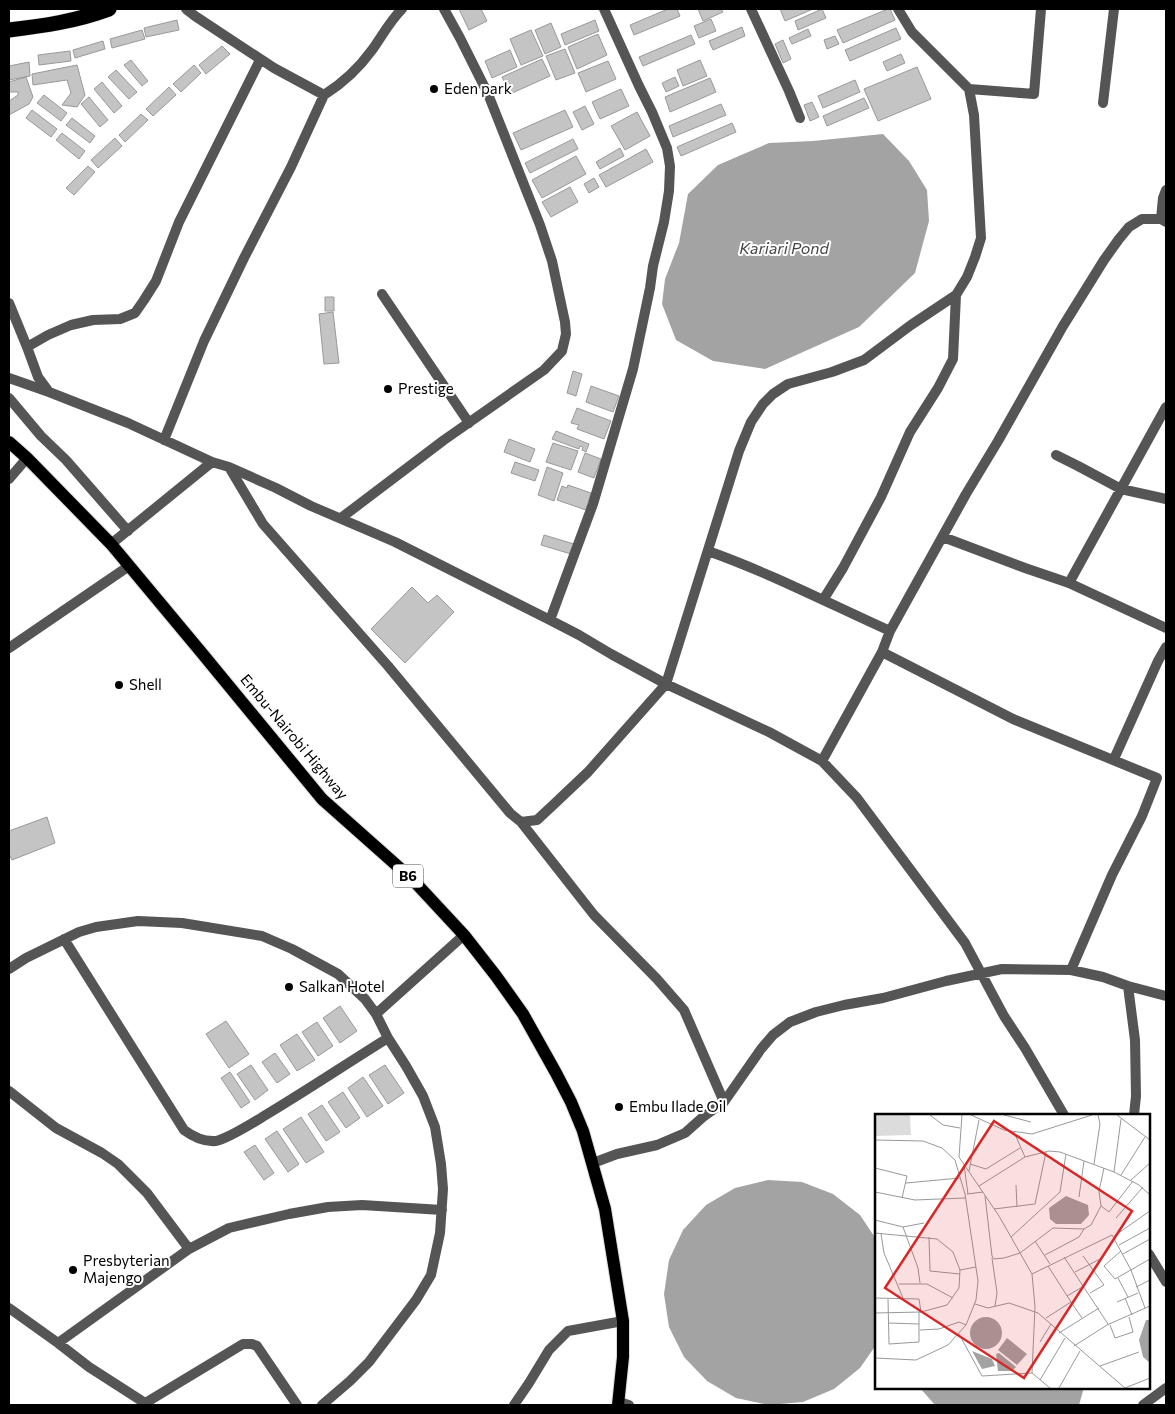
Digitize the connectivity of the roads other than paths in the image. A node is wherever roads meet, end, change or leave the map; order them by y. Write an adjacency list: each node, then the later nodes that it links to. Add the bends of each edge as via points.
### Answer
1 (109, 9): 10 (highway, via 52,25)
2 (186, 9): 11 (street)
3 (402, 9): 13 (street, via 350,75)
4 (444, 9): 26 (street, via 488,94 540,225 552,261 566,334 562,351 544,370)
5 (604, 9): 44 (street, via 667,148 670,166 668,191 633,369 593,504)
6 (751, 9): 15 (street)
7 (898, 9): 12 (street, via 912,32)
8 (1041, 9): 12 (street, via 1034,94)
9 (1114, 9): 14 (street)
10 (9, 30)
11 (260, 60): 13 (street); 21 (street, via 179,222 156,280 135,313 120,319 71,325)
12 (969, 89): 19 (street, via 981,238 967,277)
13 (324, 95): 27 (street, via 204,341)
14 (1103, 103)
15 (800, 118)
16 (1166, 190): 17 (street)
17 (1164, 220): 38 (street, via 1142,219 1129,227 1104,260)
18 (382, 294): 26 (street)
19 (956, 295): 40 (street, via 864,360 788,384 763,404 738,451); 43 (street, via 953,359 910,432 881,497)
20 (9, 303): 21 (street)
21 (27, 347): 23 (street, via 38,377)
22 (9, 378): 23 (street)
23 (49, 392): 27 (street)
24 (9, 398): 37 (street)
25 (1166, 407): 34 (street)
26 (469, 423): 36 (street)
27 (164, 440): 31 (street)
28 (9, 442): 30 (main road, Embu-Nairobi Highway / B6)
29 (1056, 455): 34 (street)
30 (28, 458): 33 (street); 39 (main road, Embu-Nairobi Highway / B6)
31 (212, 462): 32 (street); 37 (street)
32 (228, 467): 36 (street); 54 (street, via 263,524)
33 (9, 479)
34 (1122, 489): 35 (street); 42 (street)
35 (1166, 499)
36 (341, 518): 44 (street)
37 (128, 531): 39 (street)
38 (943, 537): 42 (street); 46 (street)
39 (111, 544): 41 (main road, Embu-Nairobi Highway / B6)
40 (708, 551): 43 (street); 50 (street)
41 (129, 566): 48 (street); 55 (main road, Embu-Nairobi Highway / B6, via 322,799 412,879)
42 (1069, 583): 45 (street)
43 (823, 600): 46 (street)
44 (550, 620): 50 (street)
45 (1166, 628)
46 (890, 631): 49 (street)
47 (1166, 647): 51 (street)
48 (9, 648)
49 (882, 652): 51 (street, via 1013,718); 52 (street)
50 (666, 684): 52 (street, via 769,732); 54 (street, via 588,772 537,820)
51 (1114, 759): 53 (street)
52 (822, 761): 59 (street, via 857,798 936,902 965,942)
53 (1162, 780): 58 (street, via 1112,875)
54 (521, 822): 65 (street, via 594,915 684,1010)
55 (464, 935): 62 (street); 68 (main road, Embu-Nairobi Highway / B6, via 523,1014 540,1044 571,1102)
56 (64, 940): 57 (street); 62 (street, via 96,927 138,921 182,923 262,936 338,974); 63 (street, via 184,1130 202,1140 215,1141 238,1131)
57 (9, 969)
58 (1071, 970): 59 (street, via 1002,969); 60 (street)
59 (981, 973): 65 (street, via 816,1012 790,1022 761,1049); 66 (street)
60 (1128, 986): 61 (street); 67 (street, via 1135,1040)
61 (1166, 996)
62 (376, 1014): 63 (street)
63 (388, 1038): 69 (street, via 423,1096 434,1127 442,1164)
64 (9, 1091): 70 (street, via 56,1128 118,1164 147,1193)
65 (724, 1102): 68 (street, via 685,1132 657,1145)
66 (1063, 1114)
67 (1134, 1114)
68 (593, 1163): 74 (main road, Embu-Nairobi Highway / B6, via 605,1208)
69 (442, 1210): 70 (street, via 328,1206 229,1228); 80 (street, via 431,1275 416,1300 370,1362)
70 (189, 1249): 75 (street)
71 (1150, 1256): 72 (street)
72 (1166, 1282)
73 (9, 1308): 75 (street)
74 (623, 1321): 78 (main road, Embu-Nairobi Highway / B6); 81 (street, via 568,1331 549,1350)
75 (58, 1343): 77 (street)
76 (1166, 1388): 82 (street)
77 (144, 1404): 79 (street, via 243,1344 252,1344 257,1346)
78 (622, 1404)
79 (297, 1405)
80 (322, 1405)
81 (514, 1405)
82 (1143, 1405)

